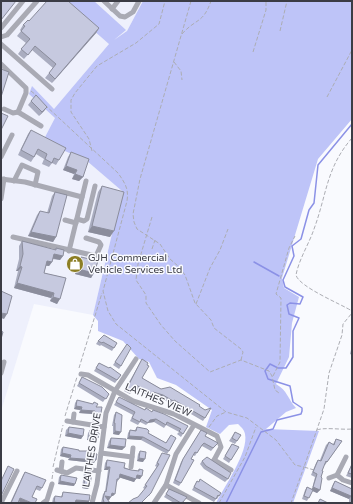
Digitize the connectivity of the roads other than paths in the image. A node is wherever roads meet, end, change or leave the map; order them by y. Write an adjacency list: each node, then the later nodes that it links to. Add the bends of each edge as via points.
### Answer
1 (23, 1): 7 (street)
2 (37, 1): 8 (street, via 7,35)
3 (105, 1): 6 (street)
4 (118, 1): 6 (street)
5 (139, 1): 6 (street, via 133,12 126,17 120,16)
6 (112, 8)
7 (1, 28)
8 (1, 37)
9 (1, 44): 11 (street)
10 (1, 64): 13 (street, via 26,92)
11 (52, 89)
12 (4, 109): 13 (street, via 13,113)
13 (18, 112): 14 (street)
14 (41, 126)
15 (12, 135): 16 (street)
16 (1, 157)
17 (2, 179): 18 (street); 23 (street)
18 (14, 181): 19 (street); 19 (street, via 22,165 38,172)
19 (35, 185): 22 (street)
20 (94, 186): 21 (street); 22 (street, via 86,182); 25 (street, via 87,219)
21 (102, 188)
22 (82, 197): 25 (street)
23 (1, 199)
24 (65, 220): 25 (street)
25 (77, 221): 28 (street)
26 (13, 237): 28 (street)
27 (86, 238): 28 (street, via 97,240 100,245 96,256)
28 (69, 251)
29 (136, 359): 35 (street, LAITHES DRIVE)
30 (4, 362): 32 (street)
31 (89, 368): 34 (street)
32 (1, 374)
33 (81, 374): 34 (street)
34 (88, 375): 35 (street, LAITHES VIEW)
35 (115, 391): 37 (street, LAITHES VIEW, via 133,401 174,414); 38 (street, LAITHES DRIVE, via 106,413)
36 (74, 414): 38 (street, via 67,421)
37 (194, 425): 46 (street, LAITHES VIEW, via 217,436 221,447 214,461); 52 (street, via 176,454)
38 (104, 427): 40 (street, LAITHES DRIVE)
39 (133, 448): 41 (street)
40 (101, 453): 41 (street); 47 (street, LAITHES DRIVE)
41 (132, 457): 44 (street)
42 (346, 457): 48 (street)
43 (62, 462): 47 (street, via 59,470 67,473 76,468)
44 (131, 467)
45 (17, 470): 54 (street)
46 (231, 470)
47 (99, 471): 56 (street, LAITHES DRIVE)
48 (337, 475): 49 (street); 50 (street)
49 (329, 478)
50 (352, 483)
51 (52, 484): 55 (street, via 47,500)
52 (166, 485): 53 (street); 57 (street)
53 (190, 501): 58 (street)
54 (1, 503)
55 (43, 503)
56 (92, 503)
57 (154, 503)
58 (200, 503)

